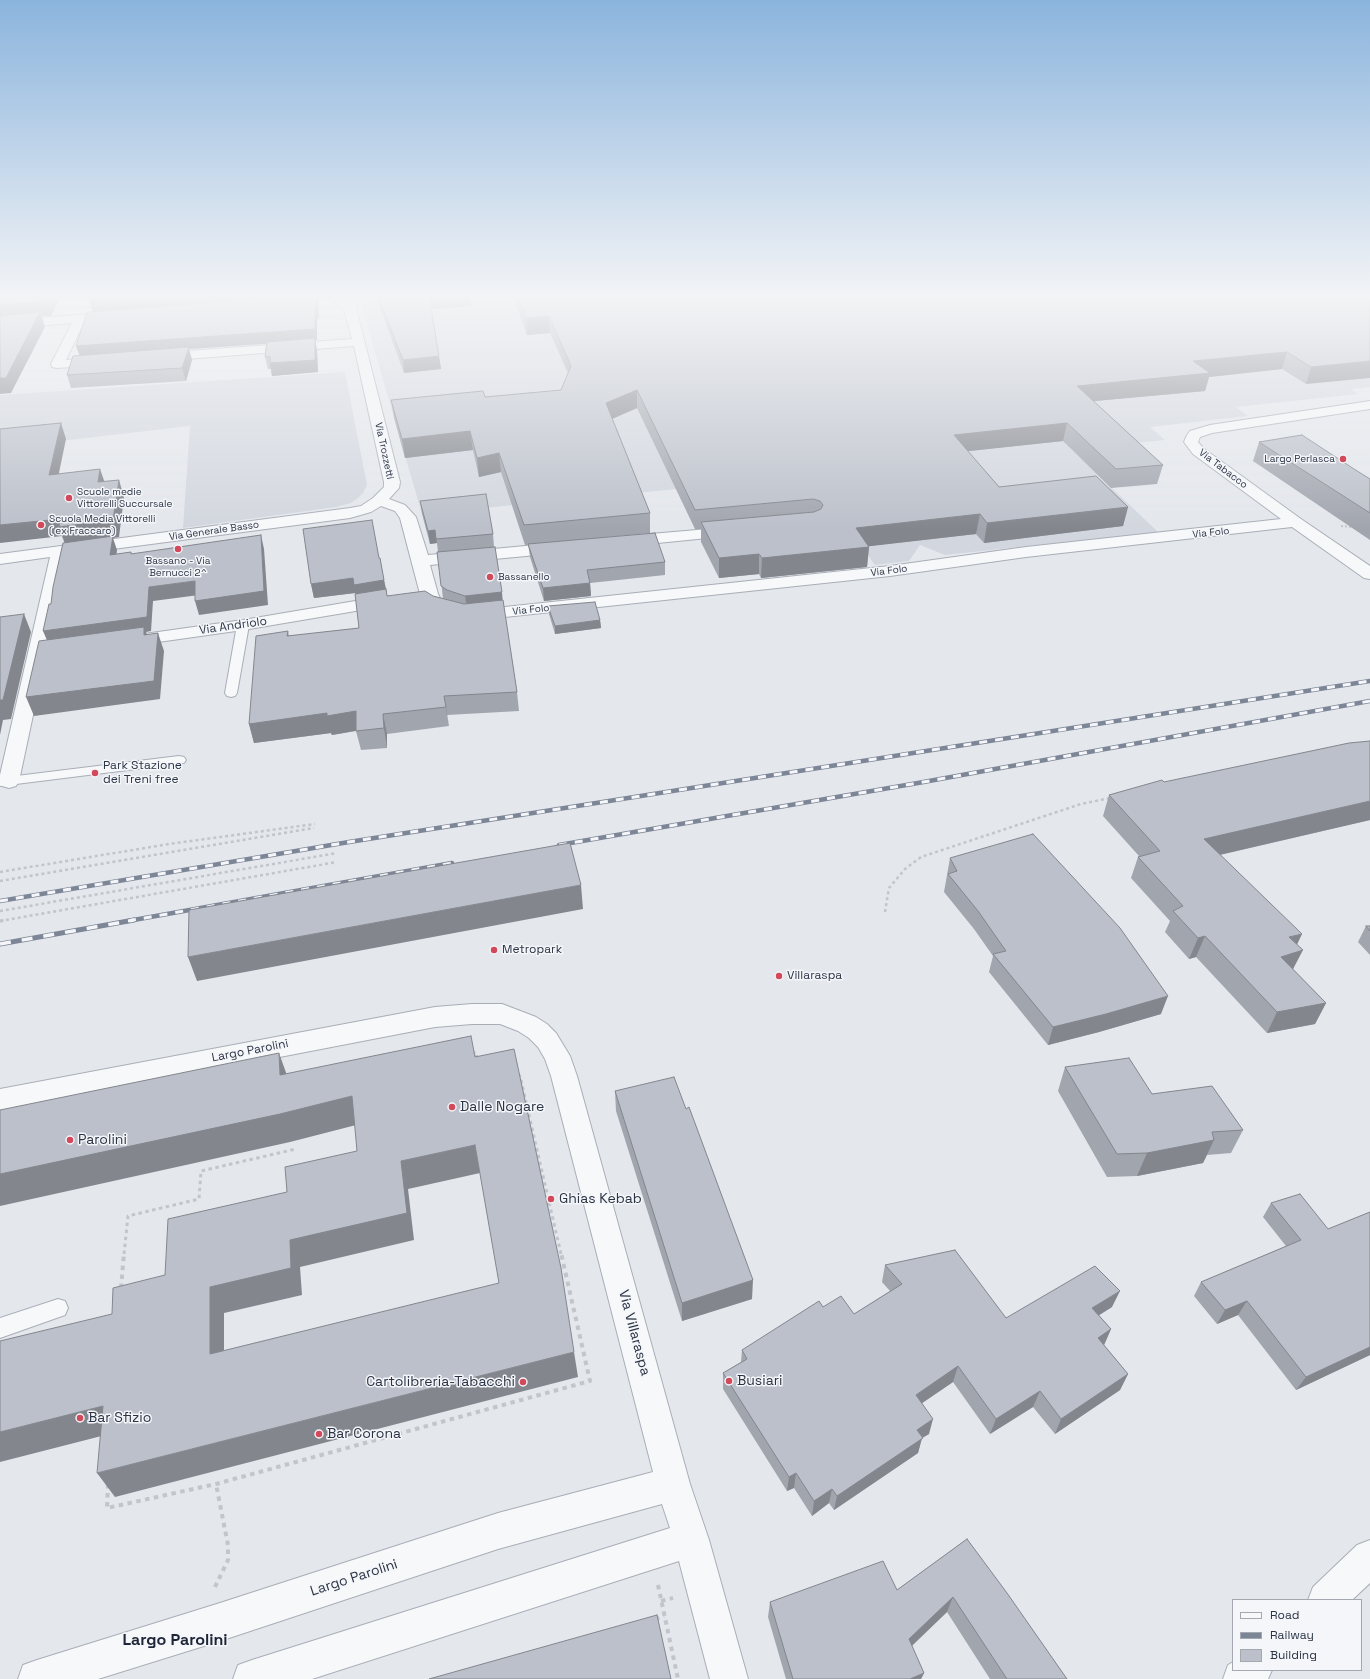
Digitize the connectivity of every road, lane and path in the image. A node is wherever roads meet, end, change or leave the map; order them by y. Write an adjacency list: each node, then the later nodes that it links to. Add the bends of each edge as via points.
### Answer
1 (367, 372): 3 (street, Via Trozzetti, via 392,482 391,488)
2 (1370, 404): 4 (street, Via Tabacco, via 1210,429 1192,438 1191,442 1198,451)
3 (378, 501): 8 (street, Via Generale Basso, via 350,513); 10 (street, via 394,505 405,512)
4 (1295, 522): 11 (street, Via Tabacco); 12 (street, Via Folo, via 1026,552 890,571 483,616 468,616 442,609)
5 (749, 530): 6 (street)
6 (616, 542)
7 (570, 547): 10 (street)
8 (59, 552): 9 (street, Via Generale Basso); 16 (street)
9 (0, 559)
10 (421, 561): 12 (street)
11 (1370, 574)
12 (415, 596): 13 (street, Via Andriolo)
13 (243, 625): 14 (street, Via Andriolo); 17 (lane)
14 (110, 643)
15 (56, 651): 16 (street)
16 (36, 654): 19 (street)
17 (231, 693)
18 (179, 760): 19 (lane)
19 (4, 782)
20 (1112, 797): 28 (path, via 1082,804 921,857 905,869 889,888)
21 (314, 824): 25 (path, via 169,844)
22 (314, 828): 26 (path)
23 (337, 853): 27 (path)
24 (337, 862): 29 (path)
25 (0, 872)
26 (0, 881)
27 (0, 912)
28 (885, 912)
29 (0, 921)
30 (502, 1014): 34 (street, Largo Parolini, via 435,1017 392,1024); 41 (street, Via Villaraspa, via 538,1030 547,1040 564,1076)
31 (469, 1054): 32 (path, via 476,1052)
32 (479, 1065)
33 (513, 1077): 40 (path, via 520,1076 590,1381)
34 (0, 1100)
35 (296, 1149): 36 (path, via 200,1171 199,1199 128,1216)
36 (121, 1291)
37 (58, 1308): 38 (lane)
38 (0, 1328)
39 (108, 1477): 40 (path, via 107,1508)
40 (216, 1484): 48 (path, via 228,1545 228,1560 215,1588)
41 (673, 1484): 42 (street, Via Villaraspa); 48 (street, Largo Parolini, via 498,1531)
42 (691, 1540): 43 (street); 53 (street, Via Villaraspa)
43 (653, 1551): 46 (path); 51 (street)
44 (1370, 1558): 45 (street)
45 (1327, 1599)
46 (664, 1616): 47 (path); 52 (path)
47 (649, 1621)
48 (220, 1622): 50 (street, Largo Parolini)
49 (1251, 1671): 54 (street)
50 (37, 1679)
51 (252, 1679)
52 (678, 1679)
53 (729, 1679)
54 (1242, 1679)

